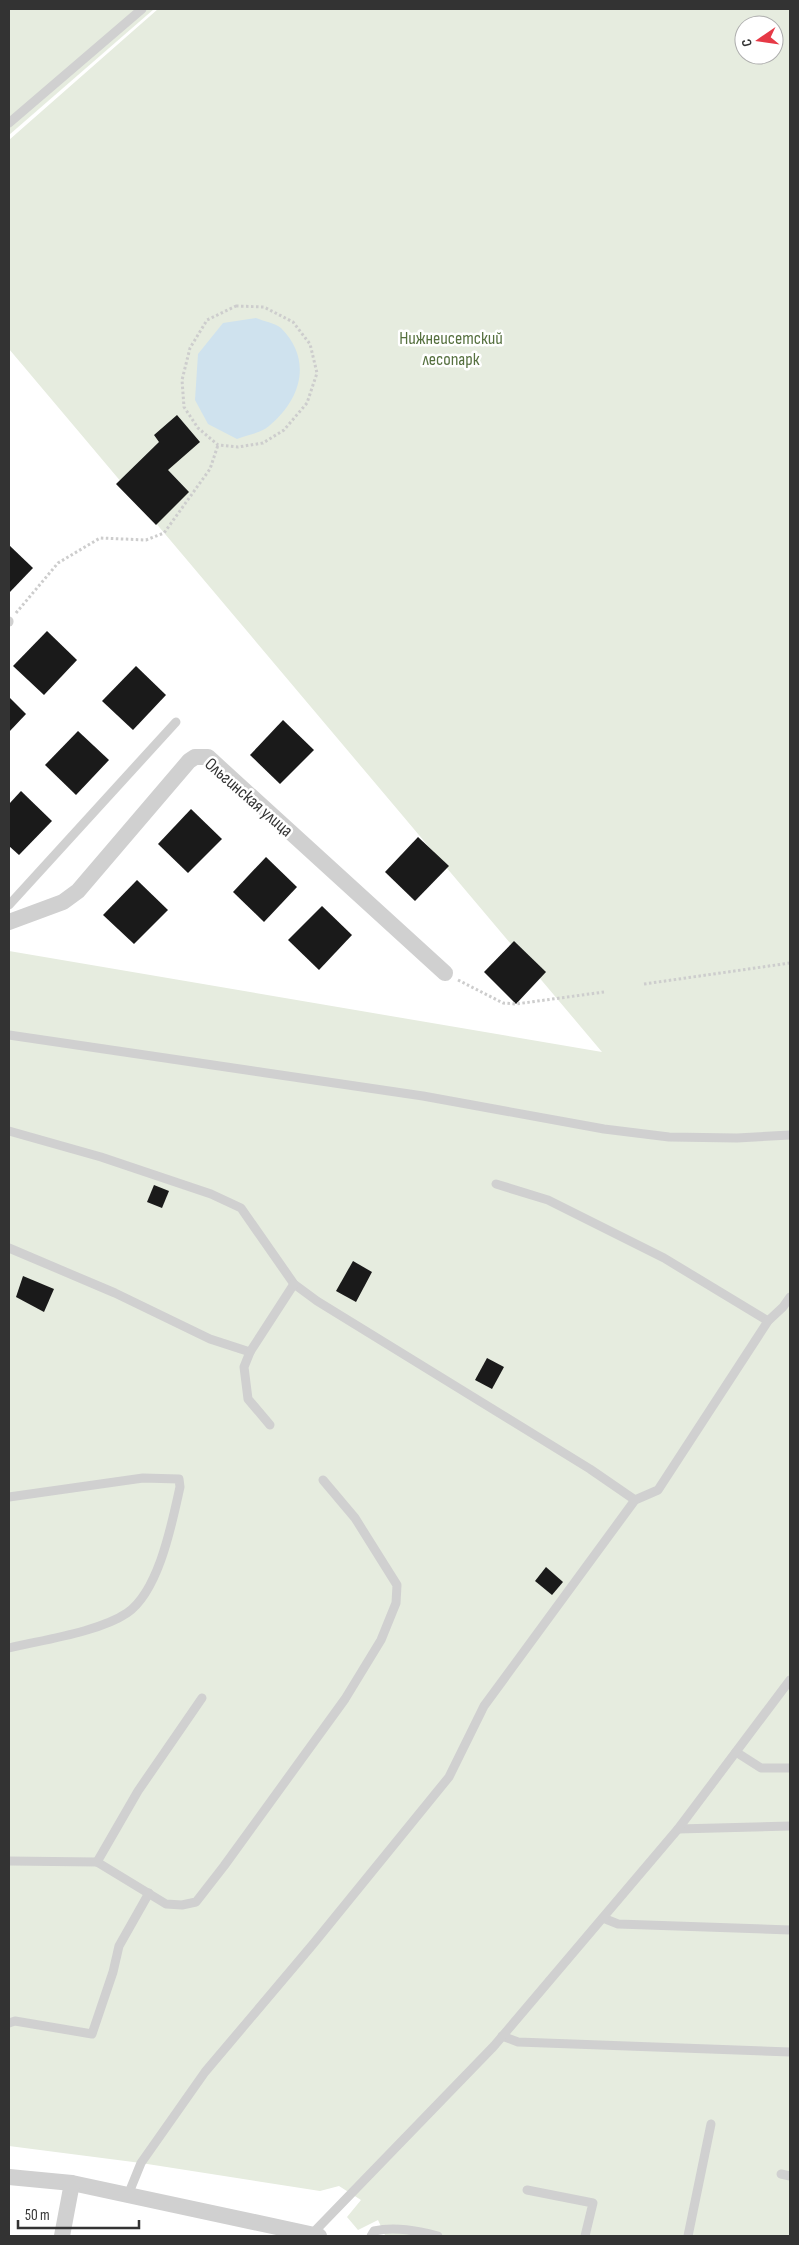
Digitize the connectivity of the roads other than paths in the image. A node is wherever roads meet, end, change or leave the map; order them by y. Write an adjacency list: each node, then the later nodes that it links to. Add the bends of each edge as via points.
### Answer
1 (142, 9): 2 (lane)
2 (9, 123)
3 (176, 722): 4 (lane)
4 (9, 905)
5 (9, 922): 6 (street, Ольгинская улица, via 63,902 78,892 189,761 201,756 208,757)
6 (445, 973)
7 (9, 1035): 9 (lane, via 424,1096 614,1130 669,1137)
8 (9, 1131): 12 (lane, via 101,1157 211,1194 241,1208)
9 (790, 1135)
10 (496, 1184): 14 (lane, via 548,1200 664,1258)
11 (9, 1248): 15 (lane, via 115,1293 210,1339)
12 (294, 1284): 15 (lane); 19 (lane)
13 (790, 1297): 14 (lane)
14 (768, 1321): 19 (lane, via 658,1490)
15 (250, 1352): 16 (lane, via 244,1367 248,1399)
16 (270, 1425)
17 (323, 1480): 29 (lane, via 355,1518 397,1585 396,1603 381,1640 345,1699 196,1902 182,1906 166,1904)
18 (9, 1497): 20 (lane, via 143,1478 178,1480 180,1487 167,1546 143,1596 127,1613 103,1624)
19 (635, 1500): 39 (lane, via 484,1706 449,1777 205,2072 141,2163)
20 (9, 1648)
21 (790, 1680): 23 (lane)
22 (202, 1698): 28 (lane, via 138,1791)
23 (736, 1752): 24 (lane, via 761,1768); 26 (lane)
24 (790, 1768)
25 (790, 1826): 26 (lane)
26 (678, 1829): 30 (lane)
27 (9, 1860): 28 (lane)
28 (97, 1862): 29 (lane)
29 (149, 1893): 32 (lane, via 119,1946 92,2034 15,2021)
30 (603, 1918): 31 (lane, via 618,1924); 33 (lane)
31 (790, 1930)
32 (9, 2023)
33 (502, 2036): 34 (lane, via 518,2042); 40 (lane)
34 (790, 2052)
35 (711, 2124): 45 (lane)
36 (9, 2177): 37 (street)
37 (72, 2183): 39 (street); 41 (street)
38 (527, 2190): 44 (lane, via 593,2203)
39 (128, 2195): 40 (street)
40 (315, 2235)
41 (62, 2236)
42 (371, 2236): 43 (lane, via 374,2231 383,2229)
43 (438, 2236)
44 (585, 2236)
45 (688, 2236)

